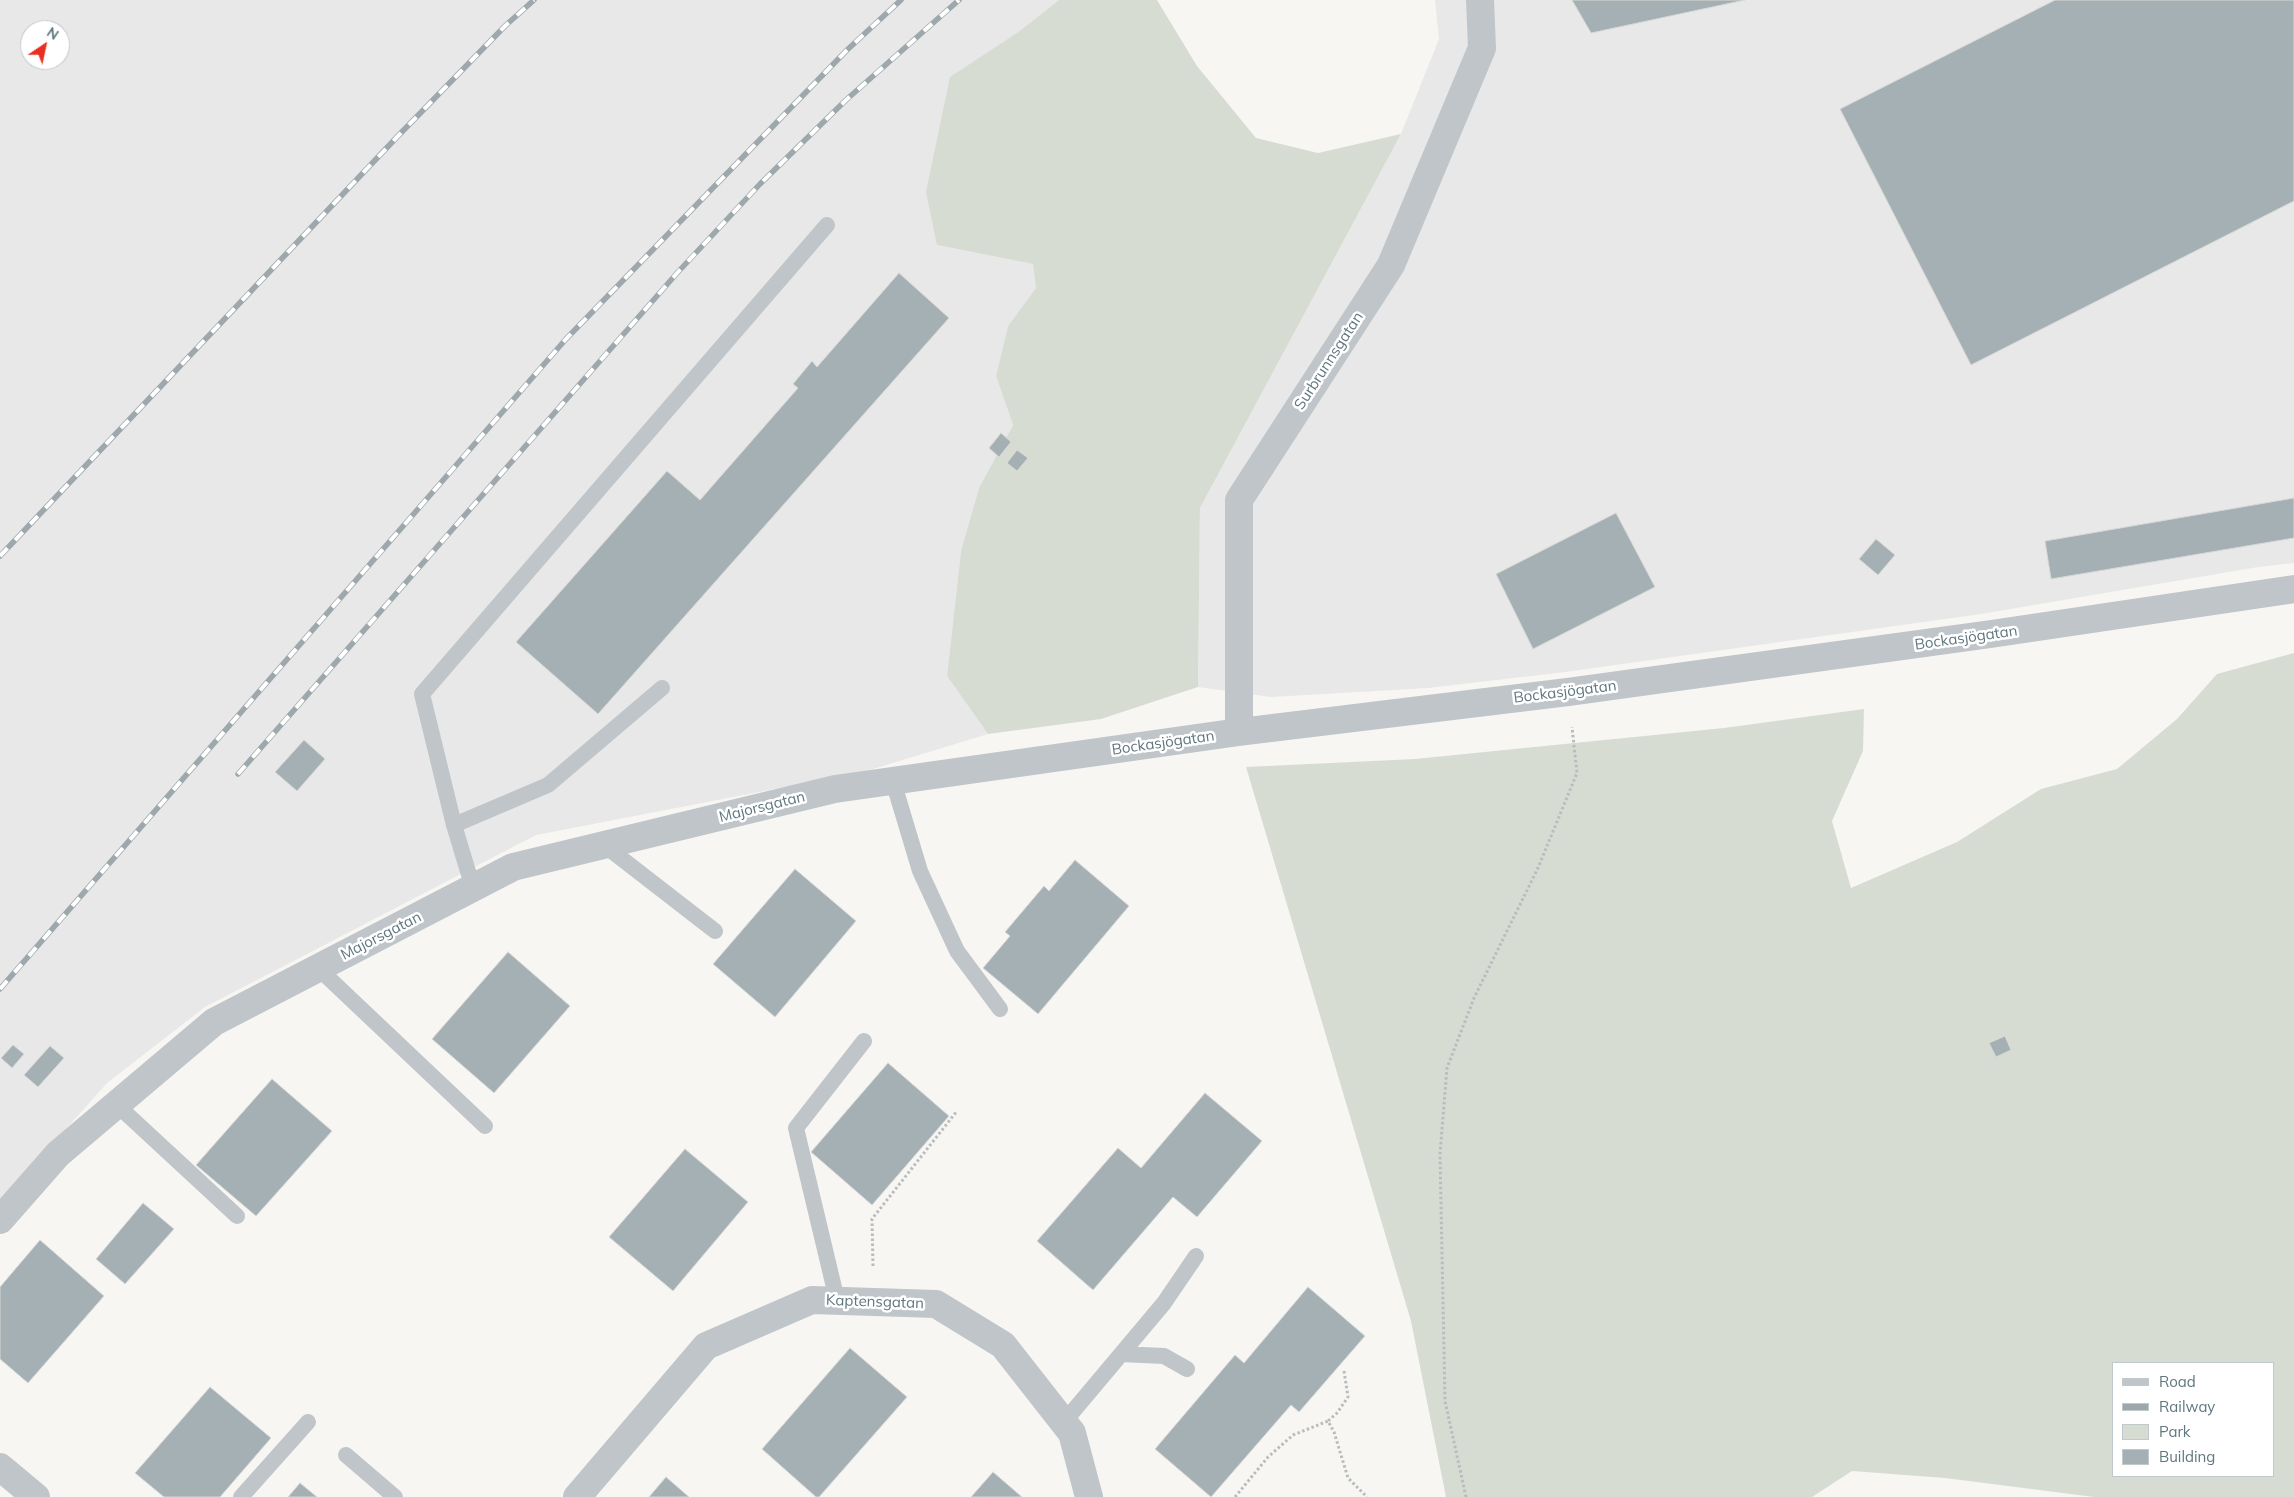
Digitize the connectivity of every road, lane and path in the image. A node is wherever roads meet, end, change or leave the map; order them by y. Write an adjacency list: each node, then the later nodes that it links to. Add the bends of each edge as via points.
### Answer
1 (1480, 0): 6 (street, Surbrunnsgatan, via 1482,48 1391,265 1239,500)
2 (828, 225): 9 (lane, via 422,694)
3 (2294, 589): 5 (street, Bockasjögatan)
4 (662, 688): 9 (lane, via 548,785)
5 (1568, 692): 6 (street, Bockasjögatan); 39 (path, via 1577,773 1538,868 1474,998 1447,1068 1440,1154 1445,1401)
6 (1239, 732): 7 (street, Bockasjögatan)
7 (894, 781): 8 (street, Bockasjögatan); 14 (lane, via 920,870 957,951)
8 (835, 789): 10 (street, Majorsgatan)
9 (454, 824): 11 (lane)
10 (604, 845): 11 (street, Majorsgatan, via 513,867); 12 (lane)
11 (474, 888): 13 (street, Majorsgatan)
12 (715, 931)
13 (318, 968): 16 (street, Majorsgatan, via 214,1022); 18 (lane)
14 (1000, 1009)
15 (864, 1041): 22 (lane, via 796,1128)
16 (116, 1104): 19 (lane); 20 (street, Majorsgatan, via 58,1154)
17 (957, 1110): 23 (path, via 872,1219)
18 (485, 1126)
19 (237, 1216)
20 (0, 1220)
21 (1196, 1256): 24 (lane, via 1164,1303)
22 (837, 1300): 23 (street, Kaptensgatan); 35 (street, Kaptensgatan, via 812,1300 706,1346)
23 (873, 1302): 29 (street, Kaptensgatan, via 936,1304 1003,1345)
24 (1121, 1354): 25 (lane, via 1164,1356); 29 (lane)
25 (1187, 1368)
26 (1344, 1371): 27 (path, via 1348,1396)
27 (1328, 1421): 37 (path, via 1293,1435 1268,1457); 38 (path, via 1348,1478)
28 (308, 1422): 33 (lane)
29 (1064, 1422): 36 (street, Kaptensgatan, via 1072,1433)
30 (346, 1455): 34 (lane)
31 (0, 1467): 32 (street)
32 (36, 1497)
33 (242, 1497)
34 (395, 1497)
35 (576, 1497)
36 (1089, 1497)
37 (1235, 1497)
38 (1367, 1497)
39 (1466, 1497)

